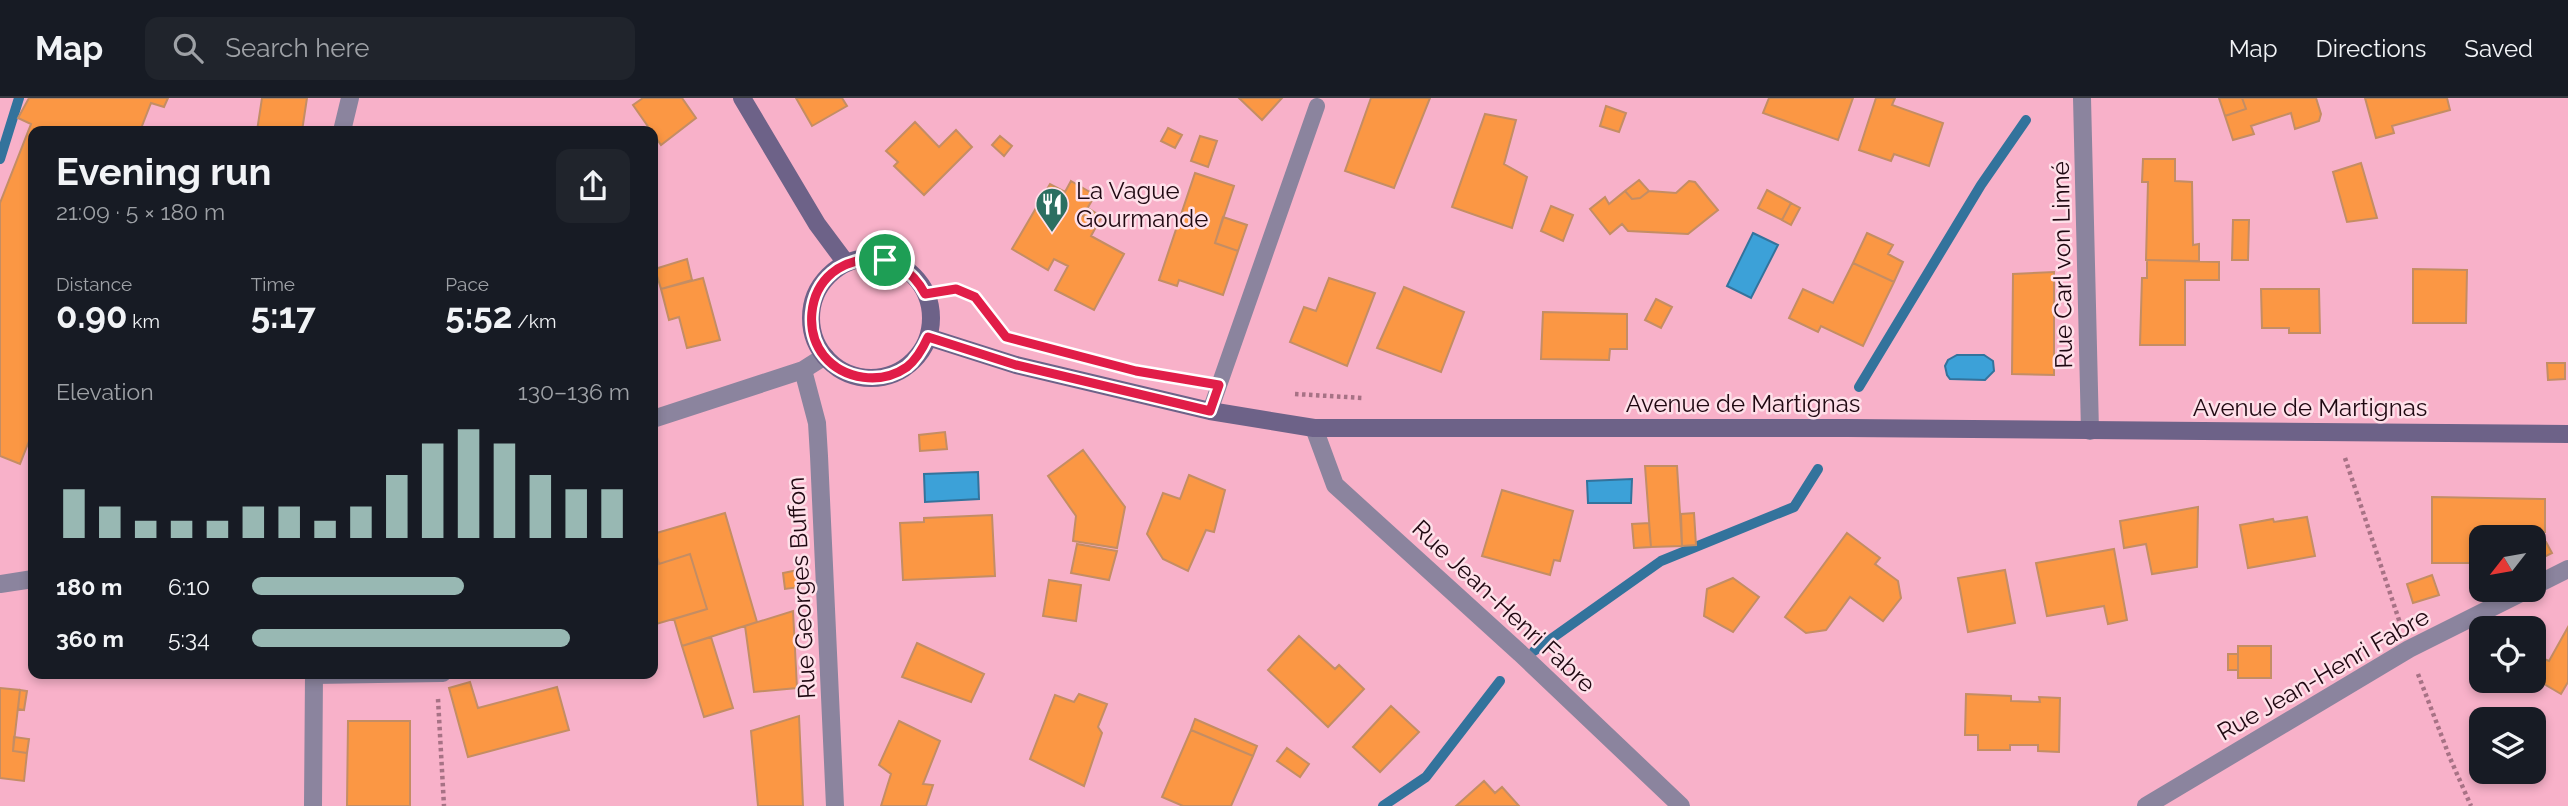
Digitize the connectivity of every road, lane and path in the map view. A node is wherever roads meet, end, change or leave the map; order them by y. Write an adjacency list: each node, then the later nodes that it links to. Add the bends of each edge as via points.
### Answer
1 (350, 98): 5 (street)
2 (742, 98): 6 (street, via 817,224)
3 (2082, 98): 17 (street, Rue Carl von Linné)
4 (1317, 106): 14 (lane)
5 (343, 126)
6 (846, 263): 7 (street, via 885,260 903,268); 10 (street, via 831,273 813,304 811,323)
7 (925, 294): 8 (street, via 931,317); 9 (path, via 956,289 975,297)
8 (928, 337): 10 (street, via 920,353 891,375 855,376 838,369); 14 (street, Avenue de Martignas, via 1016,365)
9 (1006, 337)
10 (825, 356): 11 (street)
11 (803, 370): 15 (street); 28 (street, Rue Georges Buffon, via 820,456)
12 (1287, 394): 13 (path)
13 (1365, 398)
14 (1210, 411): 16 (street, Avenue de Martignas)
15 (658, 417)
16 (1314, 428): 17 (street, Avenue de Martignas); 29 (street, Rue Jean-Henri Fabre, via 1335,485)
17 (2090, 430): 18 (street, Avenue de Martignas)
18 (2568, 434)
19 (2568, 569): 21 (street)
20 (28, 580): 22 (street)
21 (2546, 580)
22 (0, 584)
23 (2503, 602): 30 (street, Rue Jean-Henri Fabre, via 2409,649)
24 (314, 679): 26 (street)
25 (440, 679): 27 (path)
26 (313, 806)
27 (444, 806)
28 (835, 806)
29 (1681, 806)
30 (2146, 806)

